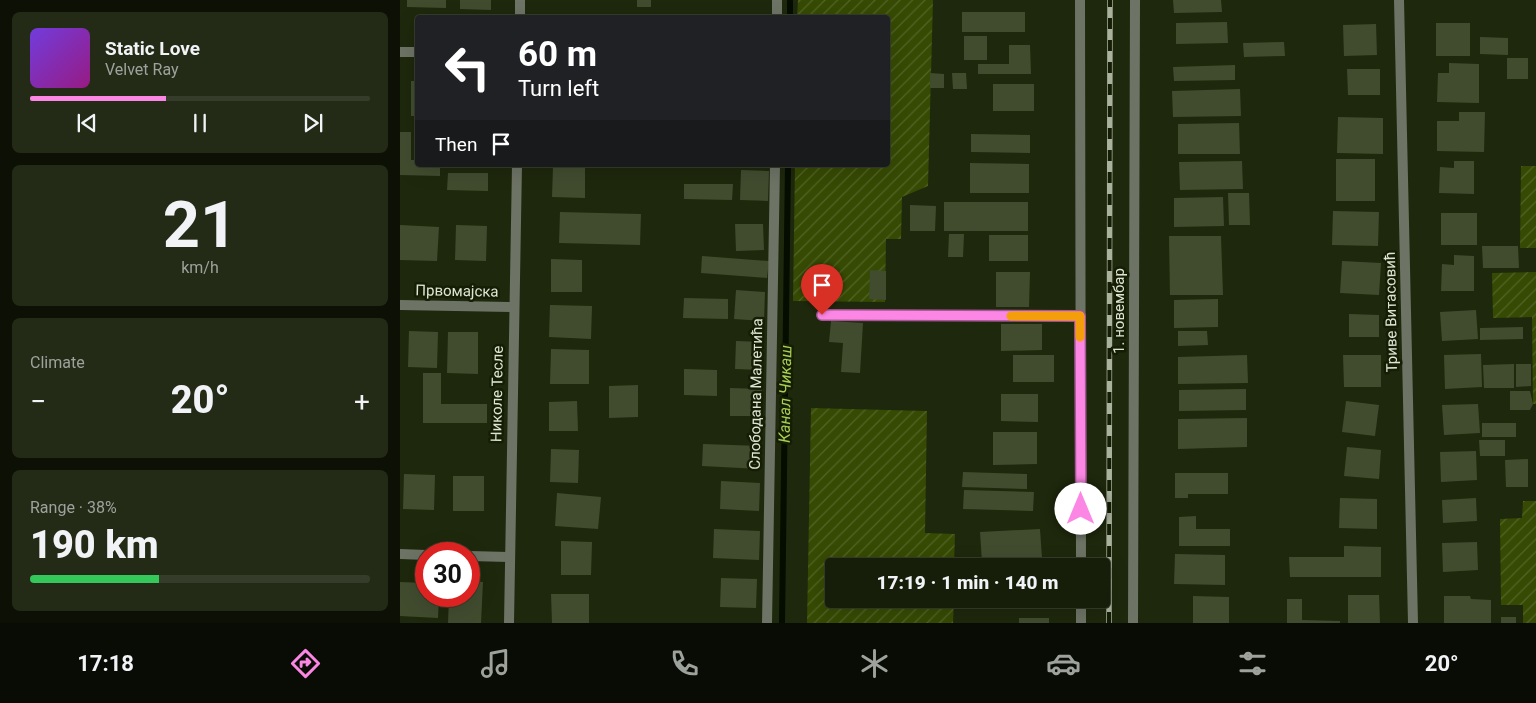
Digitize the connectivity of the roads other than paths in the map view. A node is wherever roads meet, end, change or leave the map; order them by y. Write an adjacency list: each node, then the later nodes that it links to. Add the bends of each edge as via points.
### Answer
1 (520, 0): 6 (street)
2 (777, 0): 7 (street)
3 (1080, 0): 15 (street)
4 (1135, 0): 25 (street, 1. новембар)
5 (1399, 0): 26 (street, Триве Витасовић)
6 (520, 15)
7 (777, 15)
8 (400, 52): 9 (street)
9 (415, 52)
10 (517, 167): 13 (street, Николе Тесле)
11 (775, 167): 23 (street, Слободана Малетића)
12 (400, 305): 13 (street, Првомајска)
13 (513, 307): 19 (street, Николе Тесле)
14 (822, 315): 15 (street)
15 (1080, 316): 20 (street)
16 (400, 554): 17 (street)
17 (415, 555)
18 (480, 556): 19 (street)
19 (509, 557): 22 (street, Николе Тесле)
20 (1081, 558)
21 (1081, 608): 24 (street)
22 (509, 623)
23 (767, 623)
24 (1081, 623)
25 (1133, 623)
26 (1413, 623)

